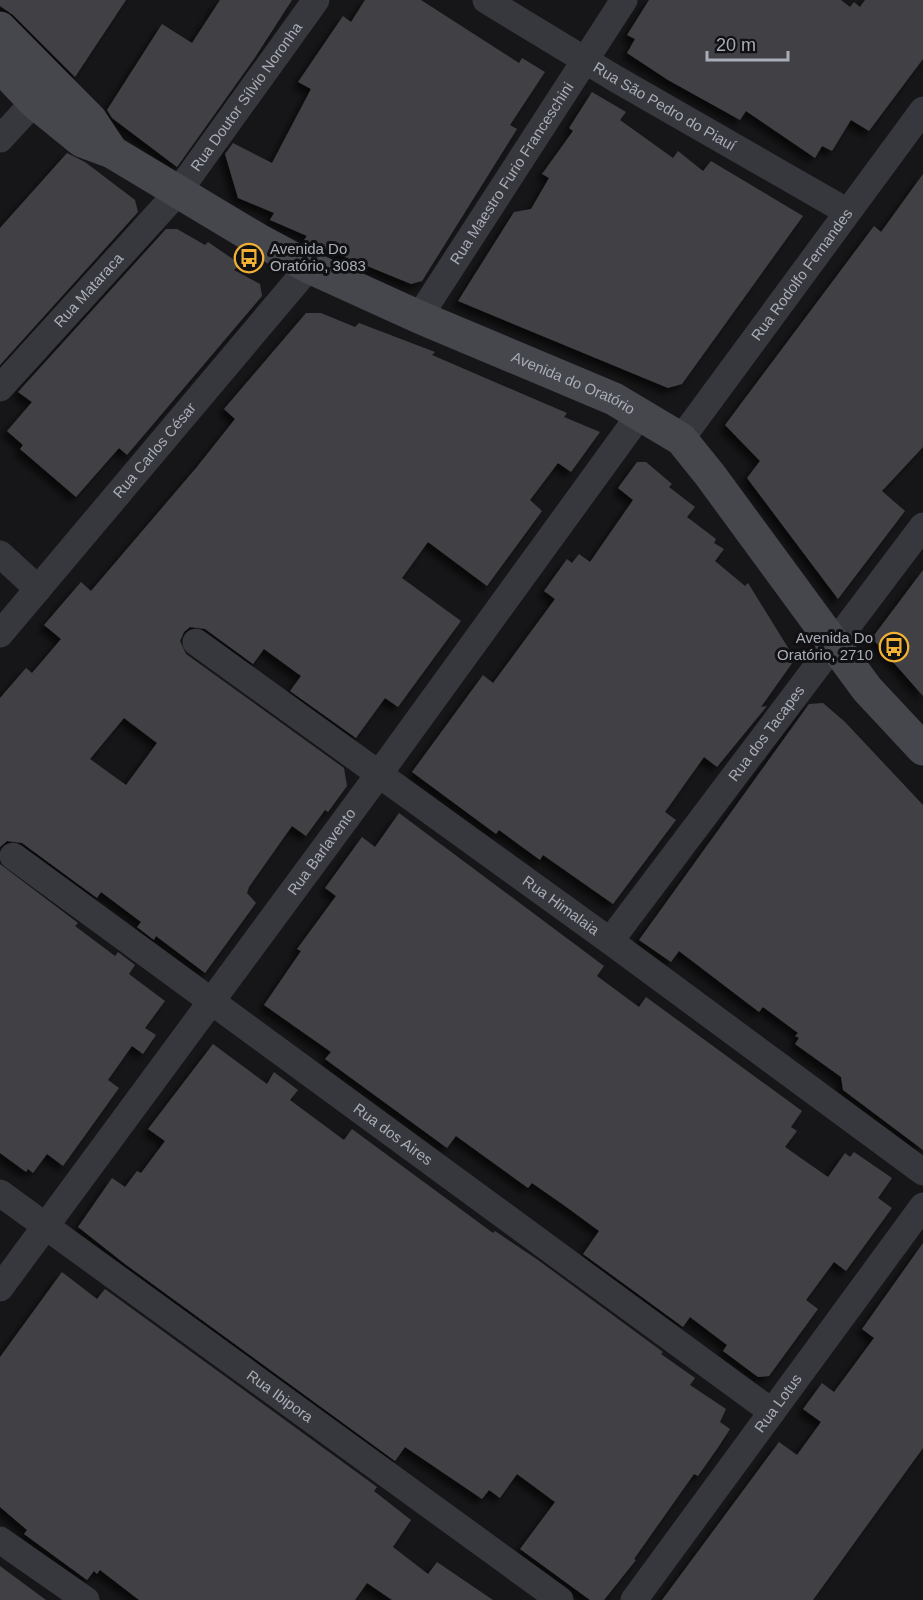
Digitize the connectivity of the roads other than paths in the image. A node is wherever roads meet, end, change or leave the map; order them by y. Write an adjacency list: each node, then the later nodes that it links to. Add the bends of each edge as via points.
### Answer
1 (316, 0): 11 (street, Rua Doutor Sílvio Noronha)
2 (486, 0): 5 (street, Rua São Pedro do Piauí)
3 (624, 0): 5 (street, Rua Maestro Furio Franceschini)
4 (0, 28): 10 (main road, Avenida do Oratório, via 91,120)
5 (585, 60): 12 (street, Rua São Pedro do Piauí); 14 (street, Rua Maestro Furio Franceschini)
6 (0, 66): 7 (main road, Avenida do Oratório)
7 (34, 102): 9 (street); 10 (main road, Avenida do Oratório, via 82,141)
8 (923, 110): 12 (street, Rua Rodolfo Fernandes)
9 (0, 139)
10 (112, 152): 11 (main road, Avenida do Oratório)
11 (178, 192): 13 (main road, Avenida do Oratório); 15 (street, Rua Mataraca)
12 (846, 211): 17 (street, Rua Rodolfo Fernandes)
13 (309, 267): 14 (main road, Avenida do Oratório); 20 (street, Rua Carlos César)
14 (419, 317): 16 (main road, Avenida do Oratório)
15 (0, 388)
16 (641, 413): 17 (main road, Avenida do Oratório); 25 (street, Rua Barlavento)
17 (681, 439): 23 (main road, Avenida do Oratório)
18 (923, 526): 23 (street, Rua dos Tacapes)
19 (0, 554): 20 (street)
20 (38, 589): 21 (street, Rua Carlos César)
21 (0, 634)
22 (196, 642): 25 (street, Rua Himalaia)
23 (834, 645): 24 (main road, Avenida do Oratório, via 867,689); 27 (street, Rua dos Tacapes)
24 (923, 749)
25 (379, 774): 27 (street, Rua Himalaia); 28 (street, Rua Barlavento)
26 (13, 856): 28 (street, Rua dos Aires)
27 (610, 941): 29 (street, Rua Himalaia)
28 (212, 1002): 32 (street, Rua Barlavento); 34 (street, Rua dos Aires)
29 (923, 1172)
30 (0, 1193): 32 (street, Rua Ibipora)
31 (923, 1206): 34 (street, Rua Lotus)
32 (45, 1226): 33 (street, Rua Barlavento); 37 (street, Rua Ibipora)
33 (0, 1288)
34 (772, 1412): 38 (street, Rua Lotus)
35 (0, 1540): 36 (street)
36 (86, 1600)
37 (560, 1600)
38 (634, 1600)

